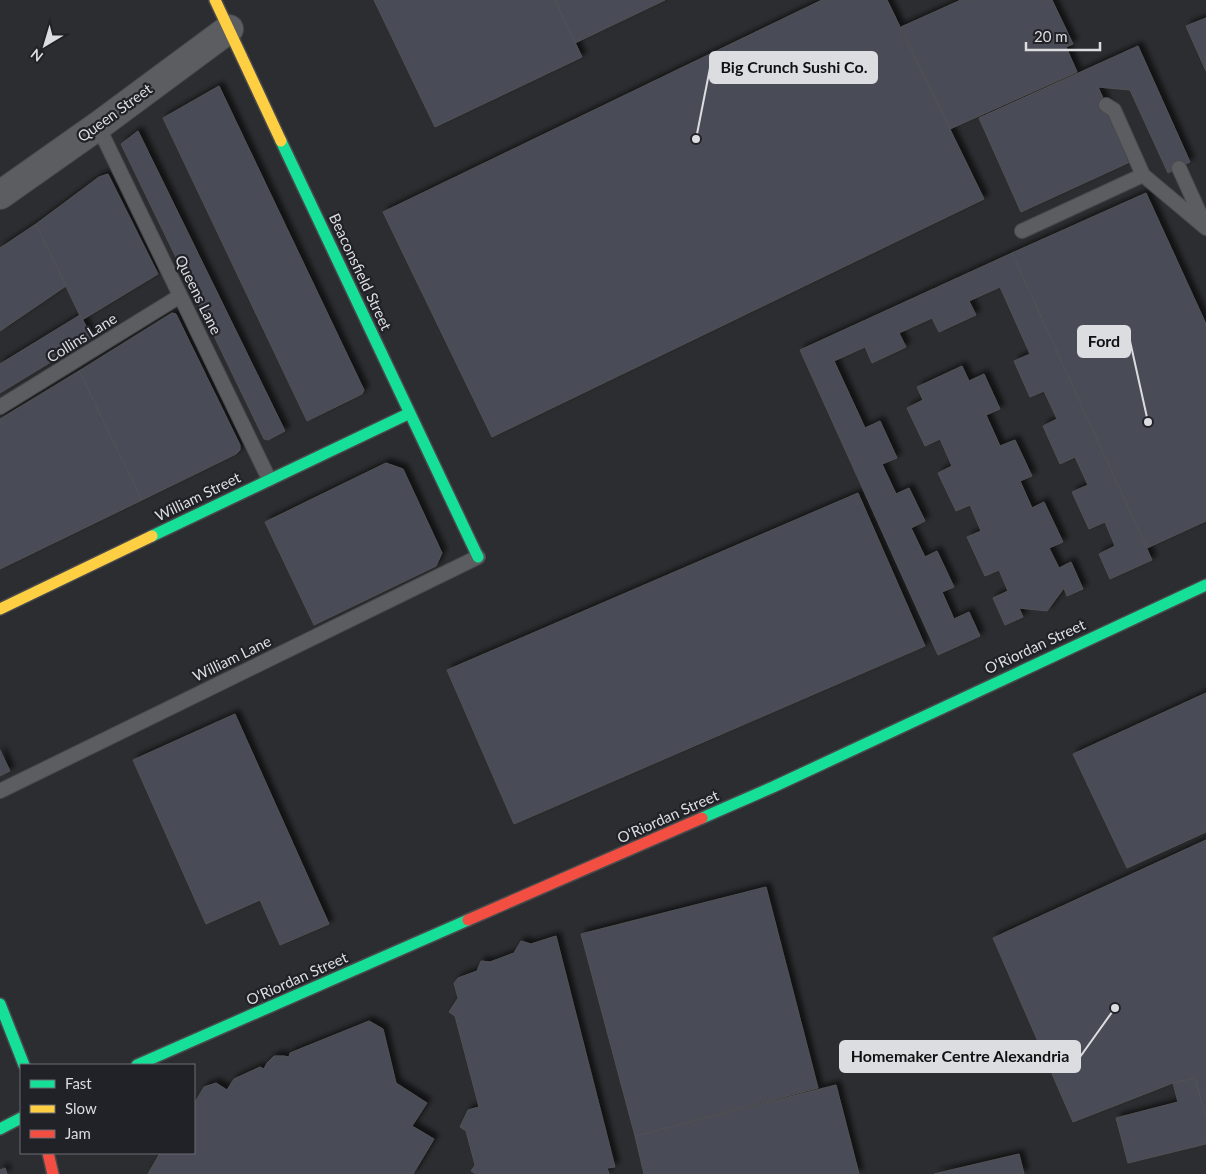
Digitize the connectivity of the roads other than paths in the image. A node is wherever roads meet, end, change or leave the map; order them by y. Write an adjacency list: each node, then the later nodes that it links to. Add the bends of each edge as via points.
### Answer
1 (215, 0): 2 (main road, Beaconsfield Street)
2 (229, 30): 4 (street, Queen Street); 12 (main road, Beaconsfield Street)
3 (1106, 106): 6 (lane, via 1114,110)
4 (98, 126): 7 (street, Queen Street); 10 (lane, Queens Lane)
5 (1179, 168): 8 (lane)
6 (1143, 175): 8 (lane); 9 (lane)
7 (0, 195)
8 (1206, 228)
9 (1022, 231)
10 (180, 296): 11 (lane, Collins Lane); 13 (lane, Queens Lane)
11 (0, 408)
12 (410, 412): 13 (main road, William Street); 14 (main road, Beaconsfield Street)
13 (269, 479): 16 (main road, William Street)
14 (478, 557): 17 (lane, William Lane)
15 (1206, 585): 20 (main road, O'Riordan Street, via 773,787)
16 (0, 609)
17 (0, 791)
18 (0, 1004): 19 (main road)
19 (24, 1064)
20 (139, 1064)
21 (20, 1119): 22 (main road)
22 (0, 1129)
23 (48, 1154): 24 (main road)
24 (53, 1174)

